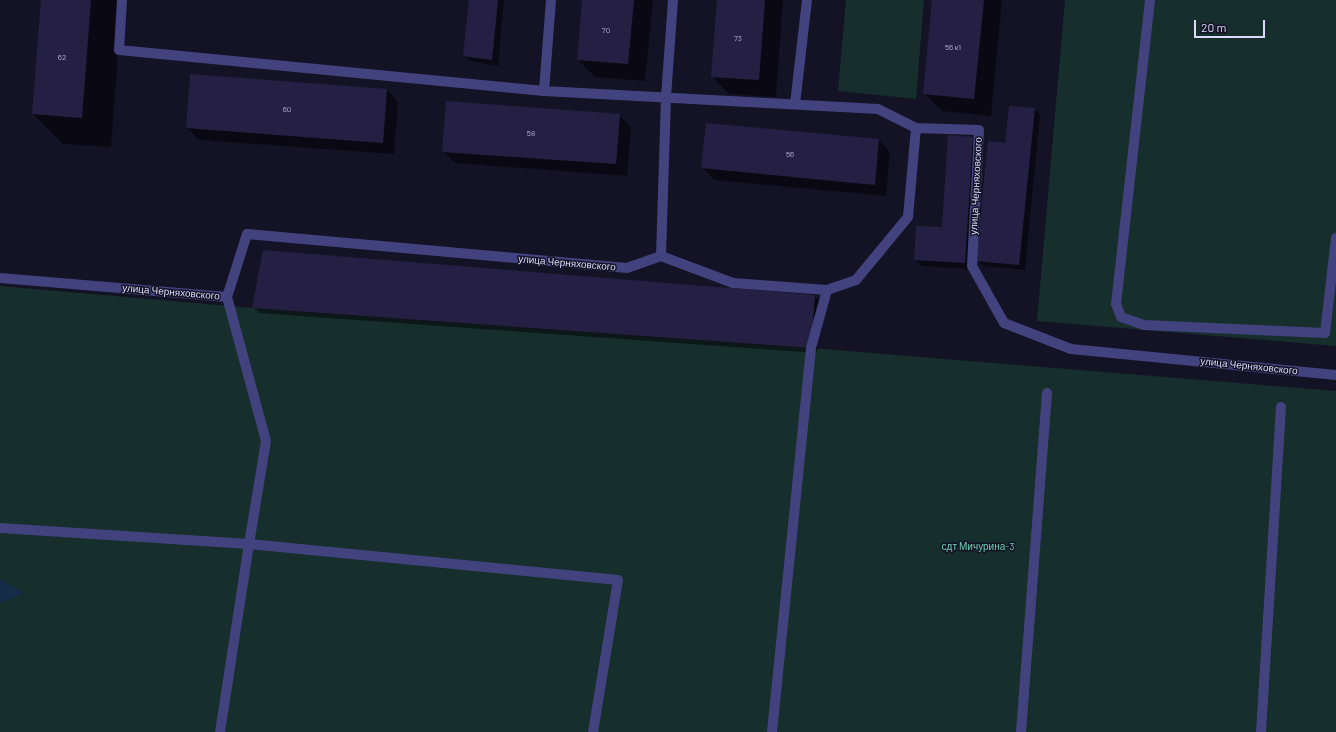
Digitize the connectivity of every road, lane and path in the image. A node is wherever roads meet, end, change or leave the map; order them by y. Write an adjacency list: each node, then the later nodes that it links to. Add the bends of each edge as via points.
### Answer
1 (122, 0): 6 (street, via 119,50)
2 (551, 0): 6 (street)
3 (674, 0): 7 (street)
4 (807, 0): 8 (street)
5 (1150, 0): 10 (street, via 1116,304 1121,317 1144,325 1325,333)
6 (544, 91): 7 (street)
7 (666, 97): 8 (street); 11 (street)
8 (795, 104): 9 (street, via 878,109)
9 (916, 128): 13 (street, via 908,217 856,280); 15 (street, улица Черняховского, via 979,130 972,266 1004,323 1071,349)
10 (1336, 238)
11 (661, 256): 13 (street, via 733,283); 14 (street, улица Черняховского, via 627,268 247,234)
12 (0, 278): 14 (street, улица Черняховского)
13 (827, 290): 22 (street, via 811,348)
14 (227, 297): 19 (street, via 266,441)
15 (1336, 375)
16 (1047, 393): 23 (street)
17 (1281, 408): 24 (street)
18 (0, 528): 19 (street)
19 (249, 544): 20 (street); 21 (street, via 618,580)
20 (220, 732)
21 (593, 732)
22 (772, 732)
23 (1021, 732)
24 (1261, 732)

